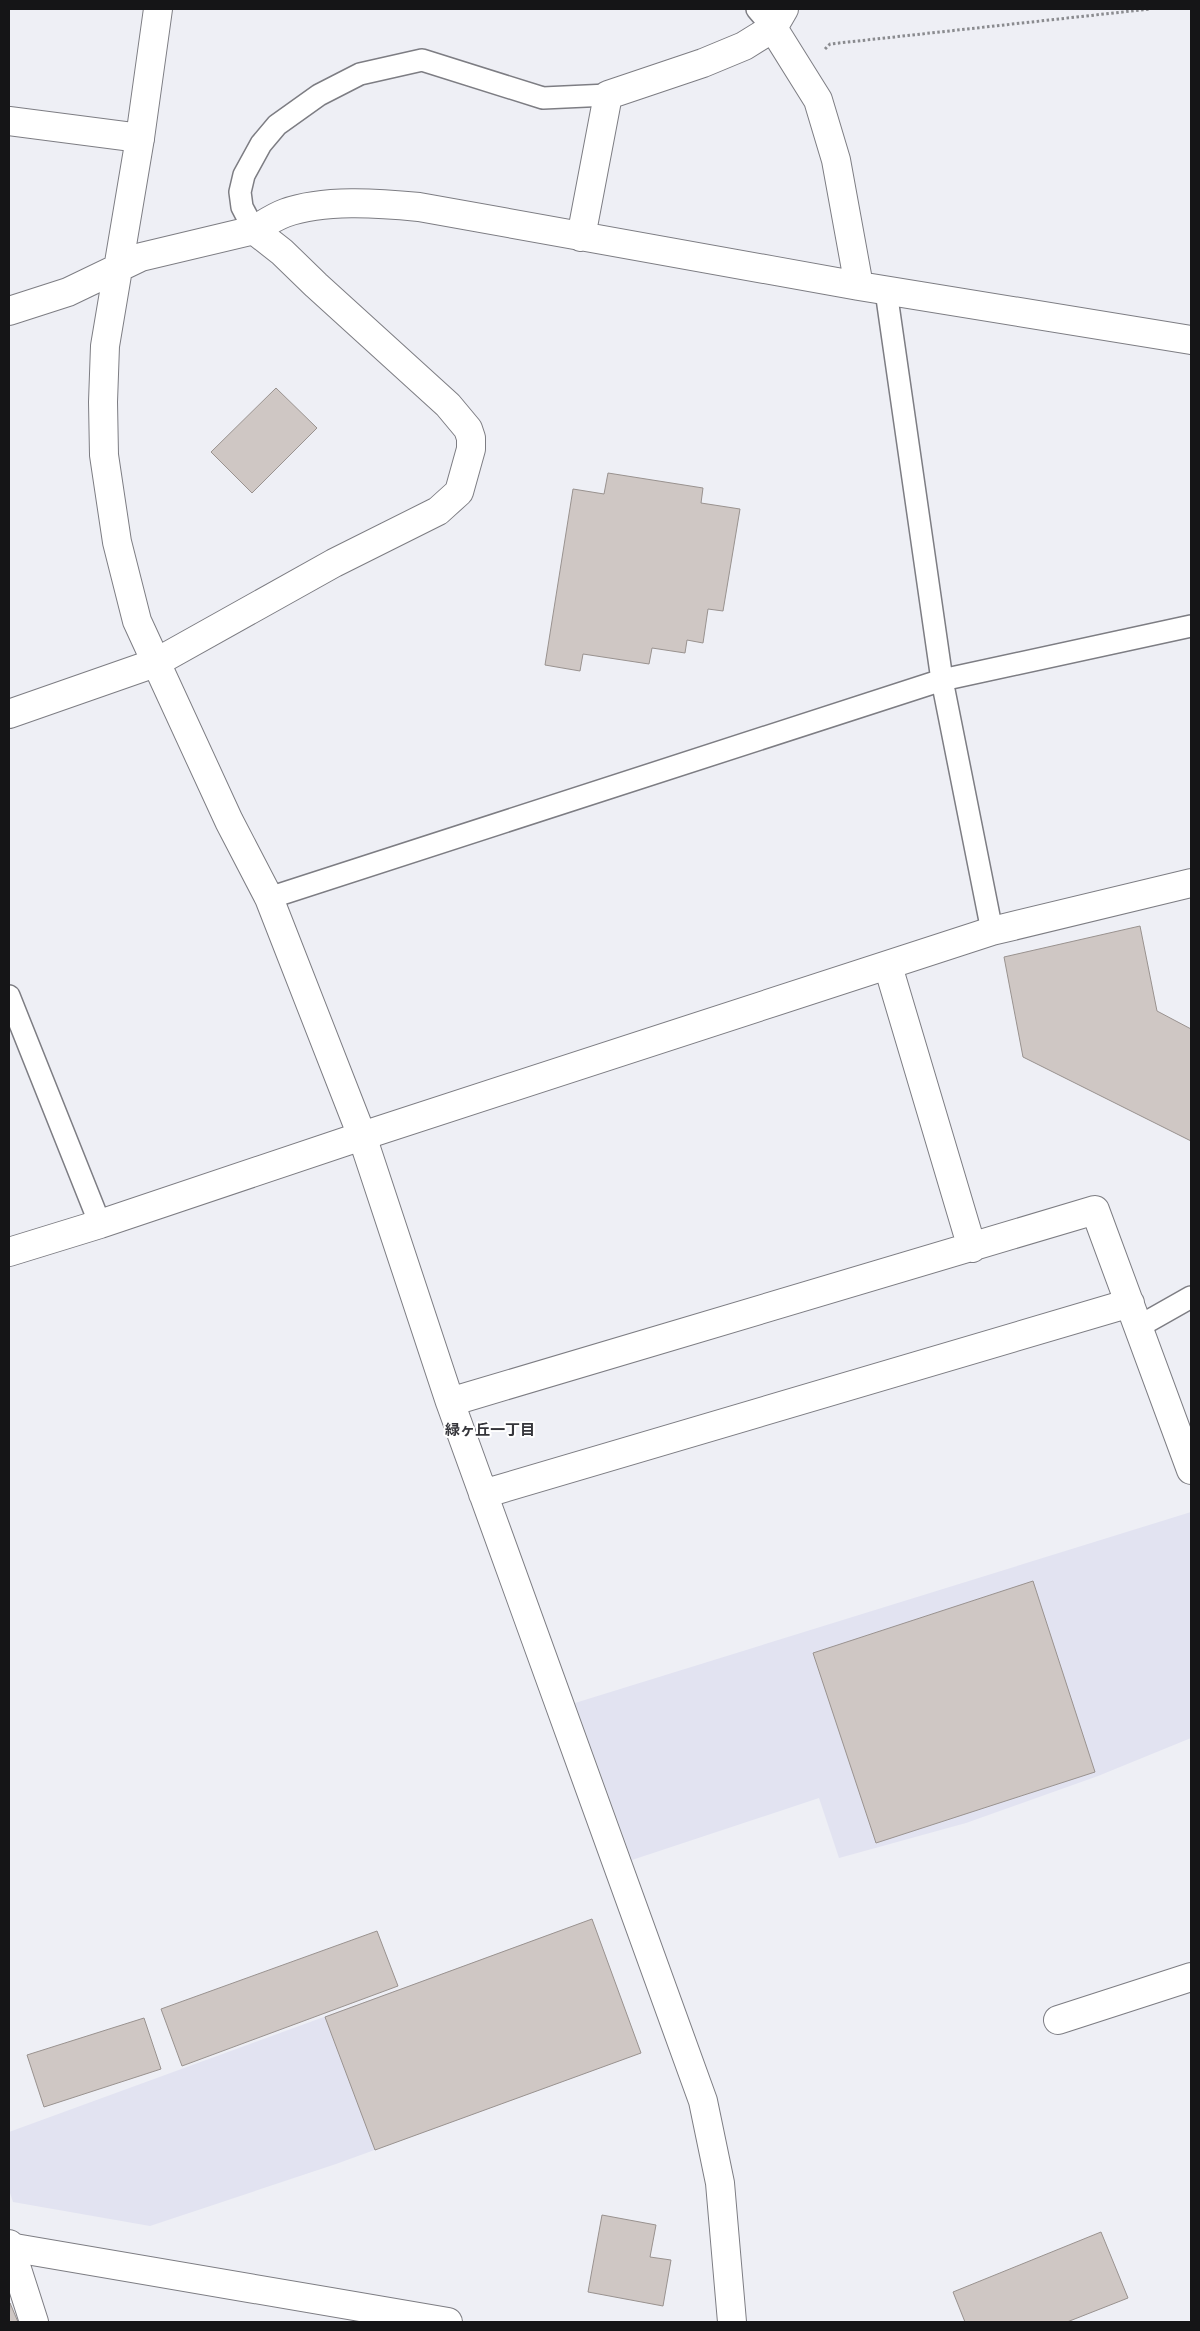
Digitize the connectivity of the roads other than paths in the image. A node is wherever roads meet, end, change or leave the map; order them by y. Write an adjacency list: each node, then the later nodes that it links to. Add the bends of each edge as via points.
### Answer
1 (158, 9): 5 (street)
2 (771, 15): 3 (street, via 744,46); 9 (street, via 818,100 836,160)
3 (608, 95): 6 (lane, via 543,98 422,60 360,74 319,95 277,126 261,144 244,175 240,192 242,207); 7 (street)
4 (9, 121): 5 (street)
5 (140, 138): 8 (street)
6 (254, 230): 7 (street, via 284,213 302,208 385,204 419,207); 8 (street, via 160,251); 14 (street, via 448,405 468,429 471,449 459,492 438,511 334,563)
7 (581, 236): 9 (street)
8 (118, 268): 11 (street, via 68,292); 14 (street, via 105,346 104,455 117,542 137,621)
9 (859, 286): 10 (street)
10 (886, 291): 12 (street); 15 (lane)
11 (9, 310)
12 (1191, 340)
13 (1191, 626): 15 (lane)
14 (155, 663): 16 (street); 18 (street)
15 (942, 680): 18 (lane); 19 (lane)
16 (9, 714)
17 (1191, 883): 19 (street)
18 (269, 898): 22 (street)
19 (992, 931): 20 (street)
20 (888, 966): 22 (street); 24 (street)
21 (9, 996): 23 (lane)
22 (362, 1136): 23 (street); 28 (street)
23 (100, 1224): 25 (street)
24 (972, 1248): 27 (street, via 1095,1210); 28 (street)
25 (9, 1252)
26 (1191, 1297): 27 (lane)
27 (1134, 1315): 29 (street); 30 (street)
28 (450, 1402): 30 (street)
29 (1191, 1470)
30 (483, 1494): 36 (street, via 703,2101 720,2183)
31 (1191, 1977): 32 (street)
32 (1058, 2020)
33 (9, 2246): 34 (street); 35 (street)
34 (34, 2322)
35 (448, 2322)
36 (732, 2322)

